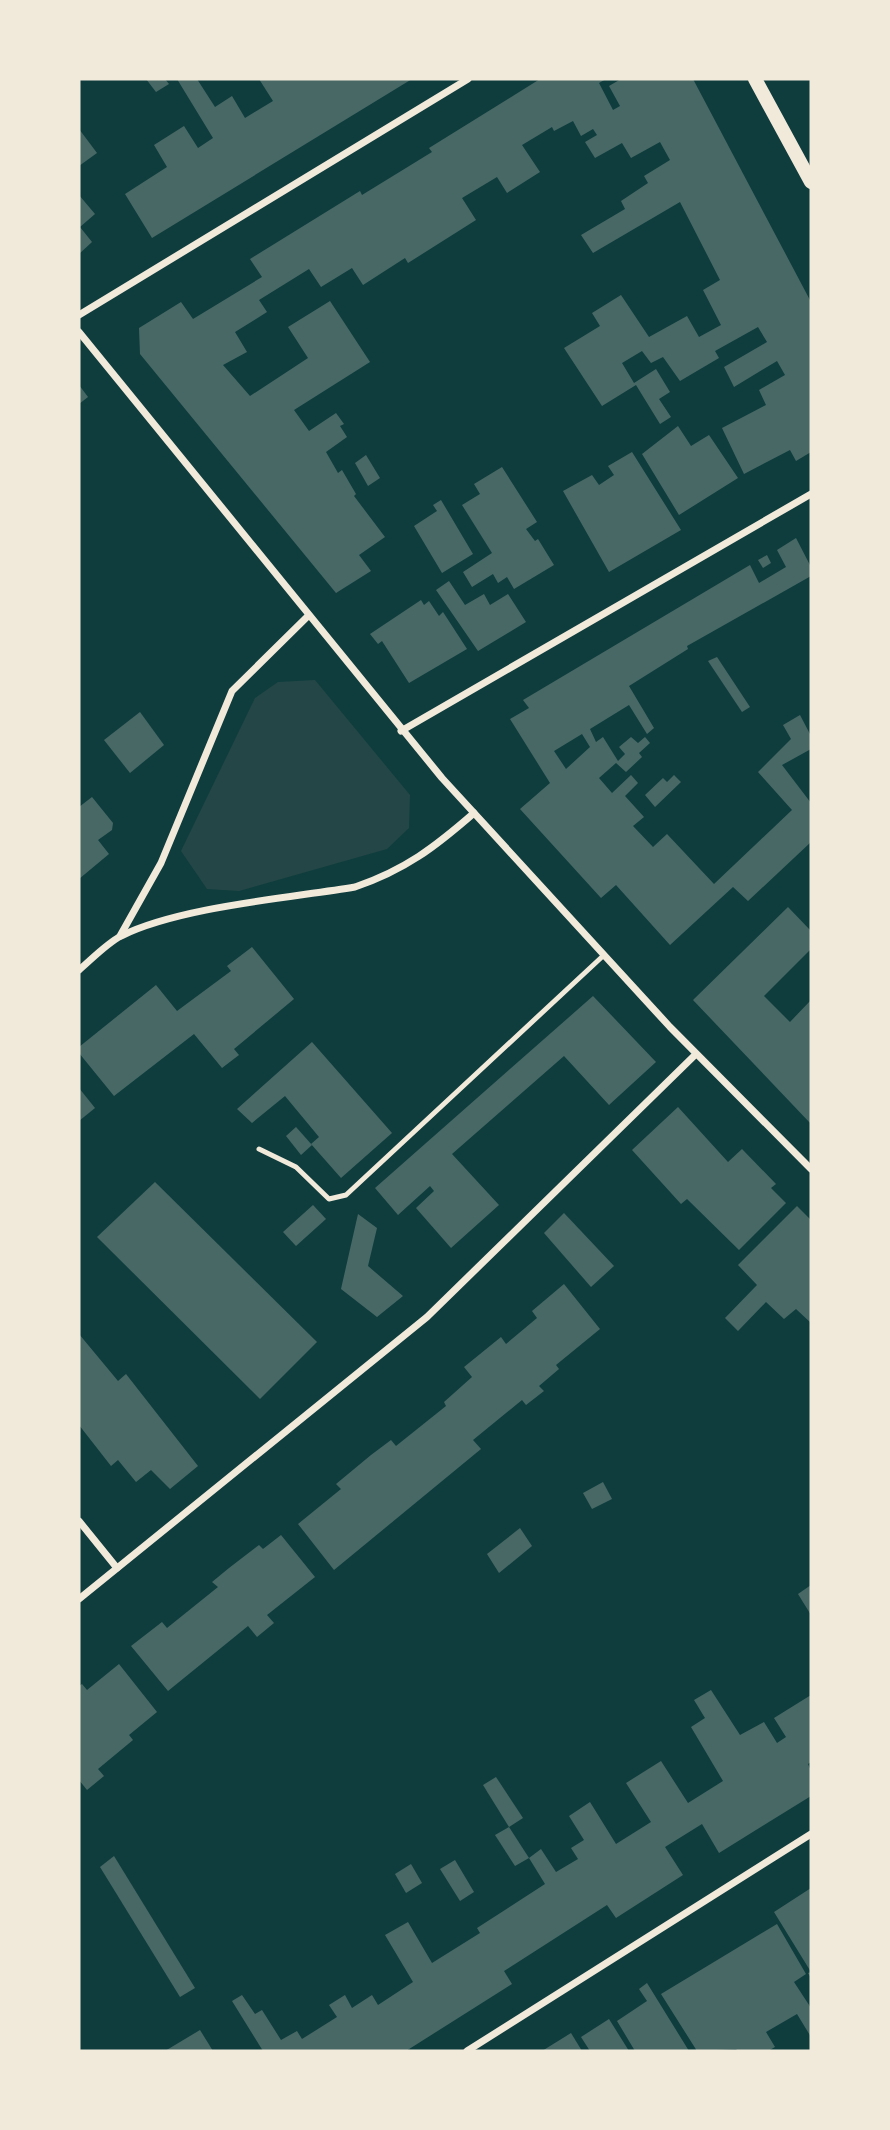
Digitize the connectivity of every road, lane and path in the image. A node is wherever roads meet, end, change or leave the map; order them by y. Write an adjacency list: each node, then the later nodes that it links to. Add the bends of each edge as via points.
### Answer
1 (468, 79): 4 (street)
2 (755, 79): 3 (main road)
3 (811, 182)
4 (79, 315)
5 (79, 332): 7 (street)
6 (811, 494): 8 (street)
7 (308, 616): 8 (street); 10 (street, via 232,691 161,863)
8 (401, 731): 9 (street)
9 (474, 813): 10 (street, via 417,860 377,880 187,916); 11 (street)
10 (120, 937): 12 (street)
11 (604, 955): 13 (street); 14 (lane, via 346,1195 329,1199 296,1167)
12 (79, 970)
13 (696, 1054): 15 (street); 17 (street, via 427,1317)
14 (259, 1149)
15 (811, 1169)
16 (79, 1521): 17 (street)
17 (117, 1568): 18 (street)
18 (79, 1599)
19 (811, 1834): 20 (street)
20 (467, 2051)

